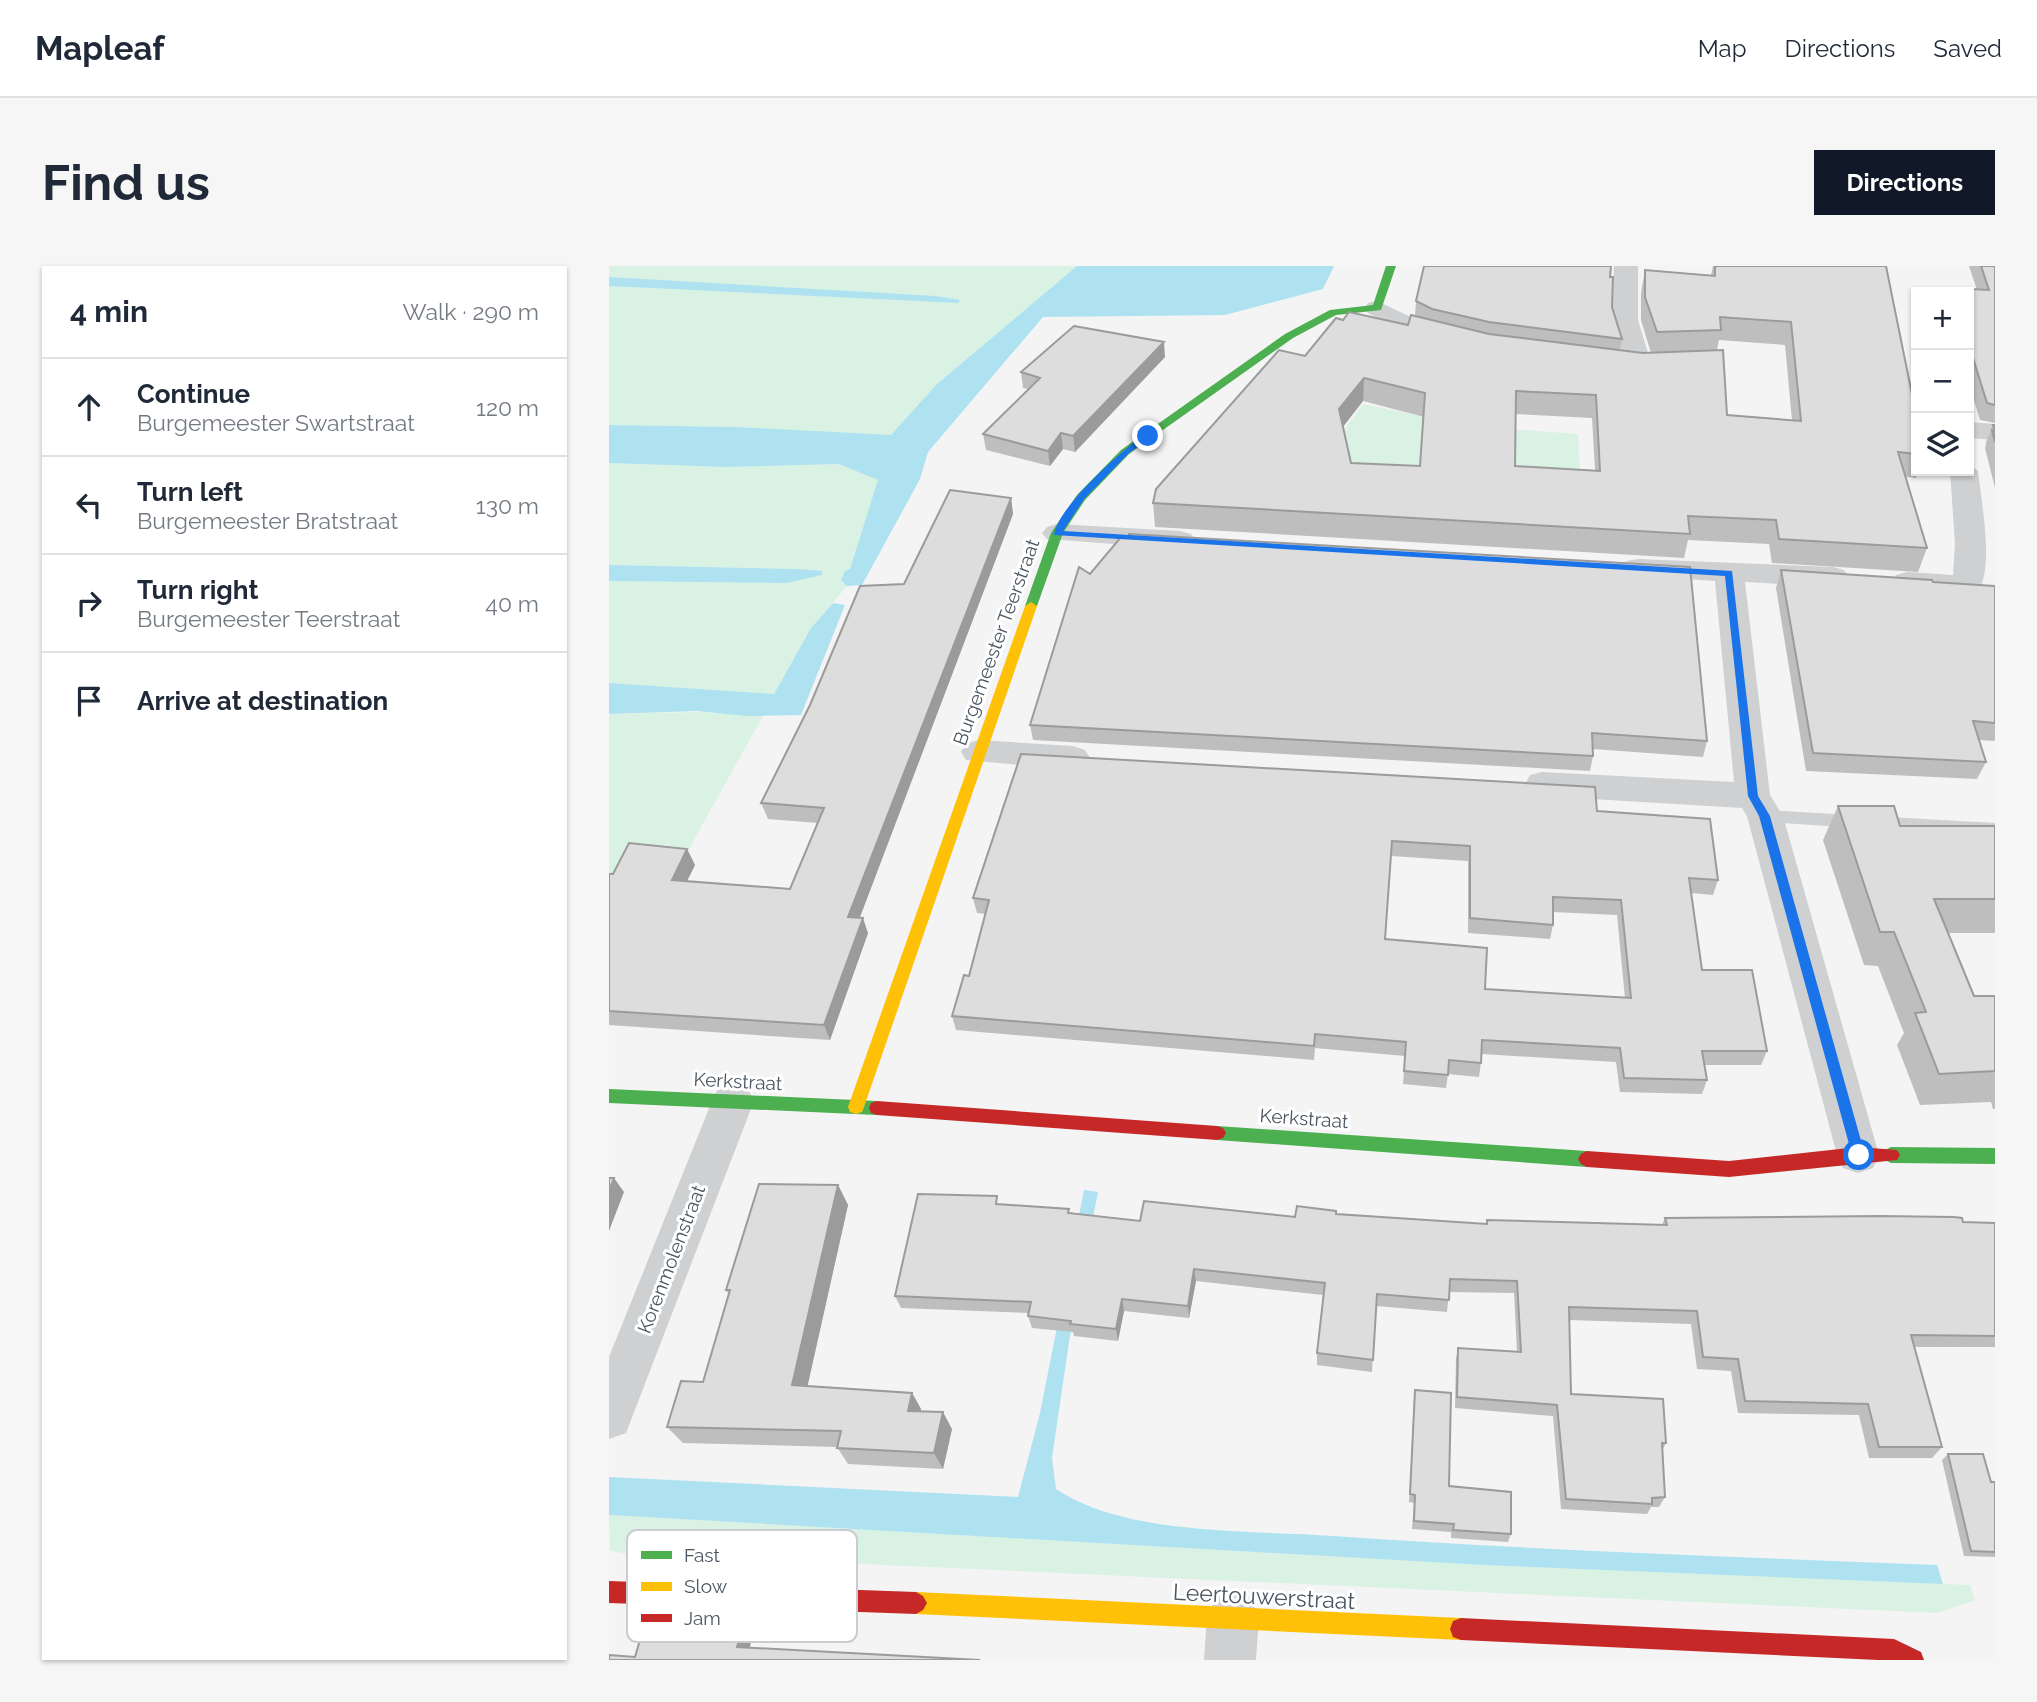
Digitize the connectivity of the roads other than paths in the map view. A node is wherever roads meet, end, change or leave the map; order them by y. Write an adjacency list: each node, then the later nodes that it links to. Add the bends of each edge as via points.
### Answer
1 (1391, 266): 3 (street)
2 (1626, 266): 7 (street, via 1625,320)
3 (1377, 308): 4 (street, via 1421,331); 11 (street, Burgemeester Teerstraat, via 1335,312 1289,336 1125,452 1081,498)
4 (1487, 347)
5 (1611, 362): 7 (street)
6 (1666, 365): 7 (street)
7 (1639, 366)
8 (1974, 430): 9 (street)
9 (1995, 432)
10 (1964, 476): 14 (street, via 1968,582 1944,586)
11 (1057, 533): 12 (street); 15 (street, Burgemeester Teerstraat)
12 (1208, 542)
13 (1605, 566): 14 (street)
14 (1729, 573): 18 (street)
15 (978, 752): 16 (street); 22 (street, Burgemeester Teerstraat)
16 (1103, 760)
17 (1504, 782): 18 (street)
18 (1759, 806): 19 (lane); 23 (street)
19 (1995, 830)
20 (609, 1096): 21 (street, Kerkstraat)
21 (733, 1101): 22 (street, Kerkstraat); 25 (street, Korenmolenstraat)
22 (856, 1107): 23 (street, Kerkstraat, via 1729,1169)
23 (1859, 1155): 24 (street, Kerkstraat)
24 (1995, 1156)
25 (609, 1416)
26 (609, 1592): 27 (street, Leertouwerstraat)
27 (627, 1592)
28 (857, 1601): 29 (street, Leertouwerstraat)
29 (1231, 1638): 30 (street, Leertouwerstraat, via 1894,1650)
30 (1913, 1660)

